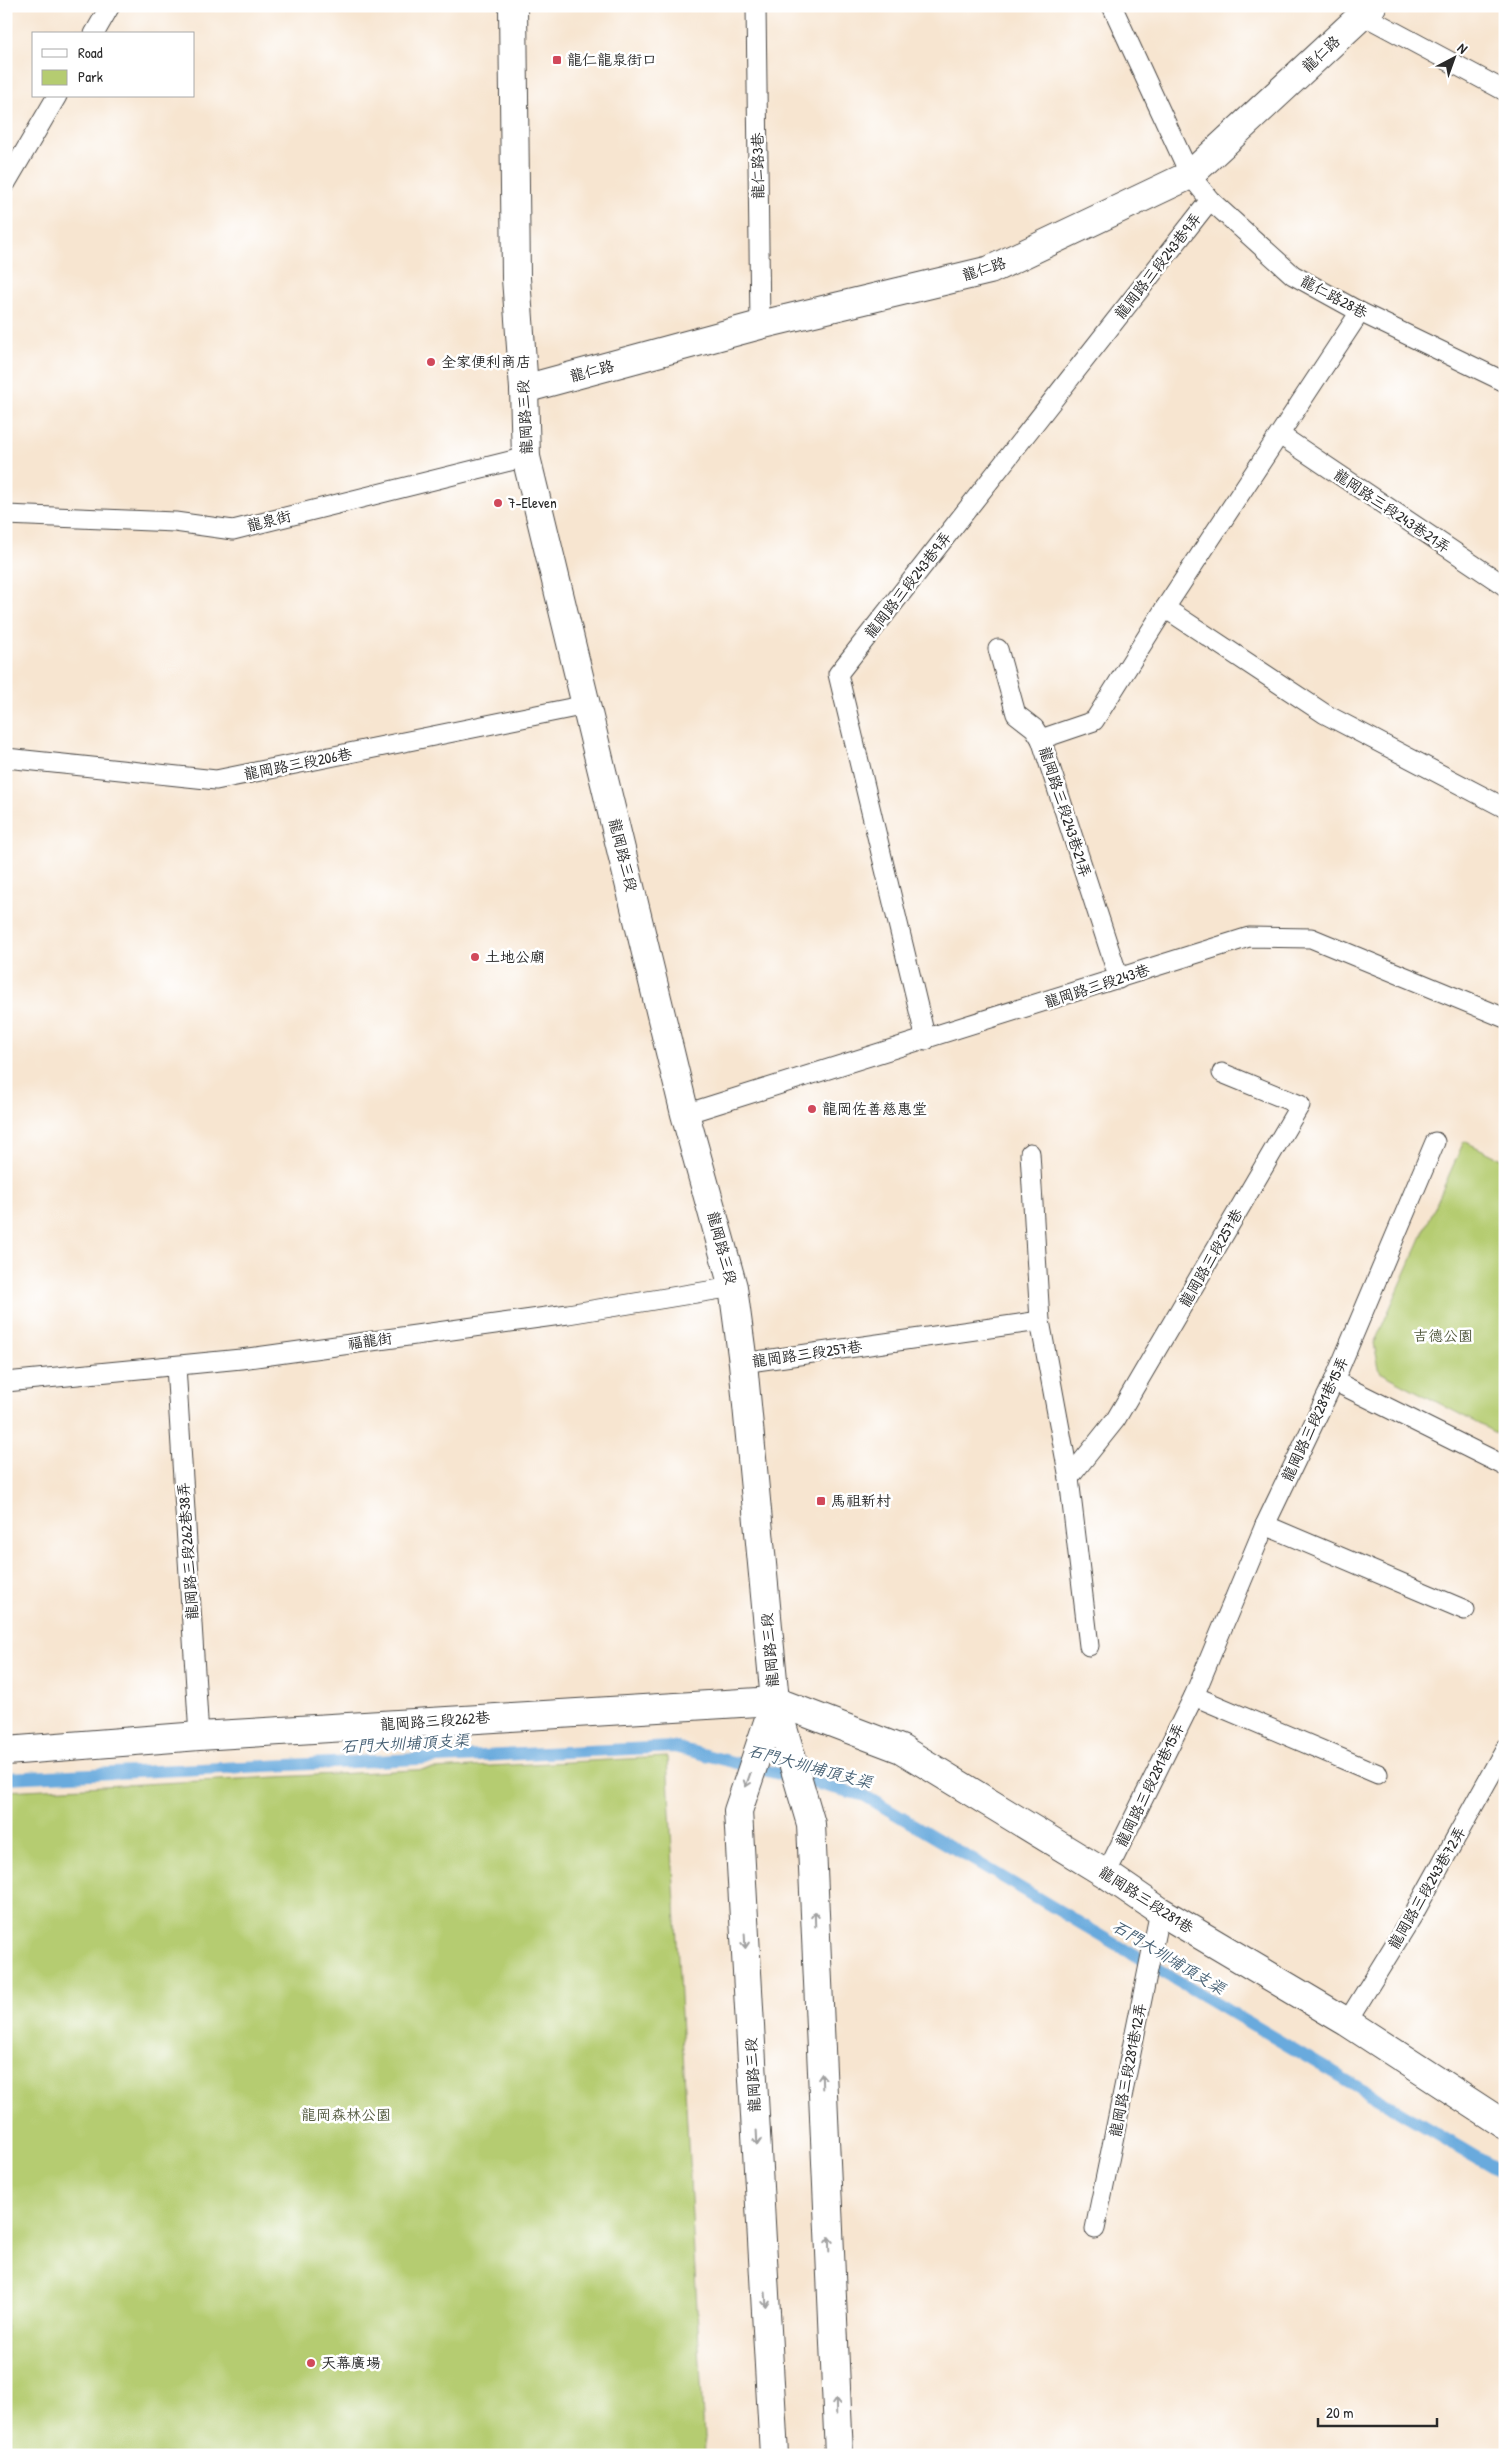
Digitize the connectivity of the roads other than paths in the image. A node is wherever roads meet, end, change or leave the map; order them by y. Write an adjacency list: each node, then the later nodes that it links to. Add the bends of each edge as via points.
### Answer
1 (110, 6): 6 (lane)
2 (513, 6): 15 (main road, 龍岡路三段, via 516,278)
3 (756, 6): 13 (lane, 龍仁路3巷)
4 (1112, 6): 9 (lane, 龍仁路28巷)
5 (1368, 11): 7 (lane); 9 (main road, 龍仁路)
6 (95, 32)
7 (1505, 91)
8 (56, 98): 10 (lane)
9 (1190, 175): 11 (lane, 龍仁路28巷); 13 (main road, 龍仁路, via 990,270)
10 (6, 183)
11 (1210, 200): 12 (lane, 龍仁路28巷, via 1293,275); 28 (lane, 龍岡路三段243巷9弄, via 838,674)
12 (1360, 312): 14 (lane, 龍仁路28巷); 16 (lane, 龍岡路三段243巷21弄)
13 (760, 325): 15 (main road, 龍仁路)
14 (1505, 382)
15 (524, 389): 17 (main road, 龍岡路三段)
16 (1280, 435): 19 (lane, 龍岡路三段243巷21弄); 20 (lane, 龍岡路三段243巷21弄)
17 (526, 457): 18 (lane, 龍泉街, via 233,530 175,522); 22 (main road, 龍岡路三段)
18 (6, 515)
19 (1505, 586)
20 (1165, 608): 23 (lane, 龍岡路三段243巷21弄, via 1094,722); 25 (lane, via 1325,714)
21 (998, 649): 23 (lane, via 1016,714 1034,728)
22 (586, 705): 24 (lane, 龍岡路三段206巷, via 216,780); 30 (main road, 龍岡路三段)
23 (1041, 739): 26 (lane, 龍岡路三段243巷21弄)
24 (6, 758)
25 (1505, 808)
26 (1119, 979): 27 (lane, 龍岡路三段243巷, via 1249,937 1311,938); 28 (lane, 龍岡路三段243巷)
27 (1505, 1018)
28 (926, 1040): 30 (lane, 龍岡路三段243巷)
29 (1222, 1074): 40 (lane, 龍岡路三段257巷, via 1300,1105 1116,1419)
30 (685, 1114): 33 (main road, 龍岡路三段)
31 (1435, 1142): 37 (lane, 龍岡路三段281巷15弄)
32 (1030, 1153): 34 (lane)
33 (733, 1287): 35 (main road, 龍岡路三段); 36 (lane, 福龍街, via 568,1314)
34 (1040, 1321): 35 (lane, 龍岡路三段257巷); 40 (lane)
35 (743, 1363): 45 (main road, 龍岡路三段)
36 (176, 1366): 38 (lane, 福龍街); 46 (lane, 龍岡路三段262巷38弄)
37 (1334, 1381): 39 (lane); 41 (lane, 龍岡路三段281巷15弄)
38 (6, 1382)
39 (1505, 1466)
40 (1069, 1478): 43 (lane)
41 (1265, 1525): 42 (lane); 44 (lane, 龍岡路三段281巷15弄)
42 (1465, 1610)
43 (1089, 1646)
44 (1194, 1696): 49 (lane); 50 (lane, 龍岡路三段281巷15弄)
45 (775, 1701): 46 (main road, 龍岡路三段262巷); 50 (main road, 龍岡路三段281巷, via 901,1749); 55 (main road, 龍岡路三段, one-way to 55, via 738,1811); 56 (main road, 龍岡路三段, one-way to 45, via 811,1824)
46 (199, 1736): 47 (main road, 龍岡路三段262巷)
47 (6, 1750)
48 (1504, 1751): 52 (lane, 龍岡路三段243巷72弄, via 1413,1916)
49 (1378, 1774)
50 (1106, 1874): 51 (main road, 龍岡路三段281巷)
51 (1160, 1911): 52 (main road, 龍岡路三段281巷); 54 (lane, 龍岡路三段281巷12弄)
52 (1347, 2022): 53 (main road, 龍岡路三段281巷)
53 (1505, 2125)
54 (1095, 2229)
55 (774, 2455)
56 (838, 2455)

